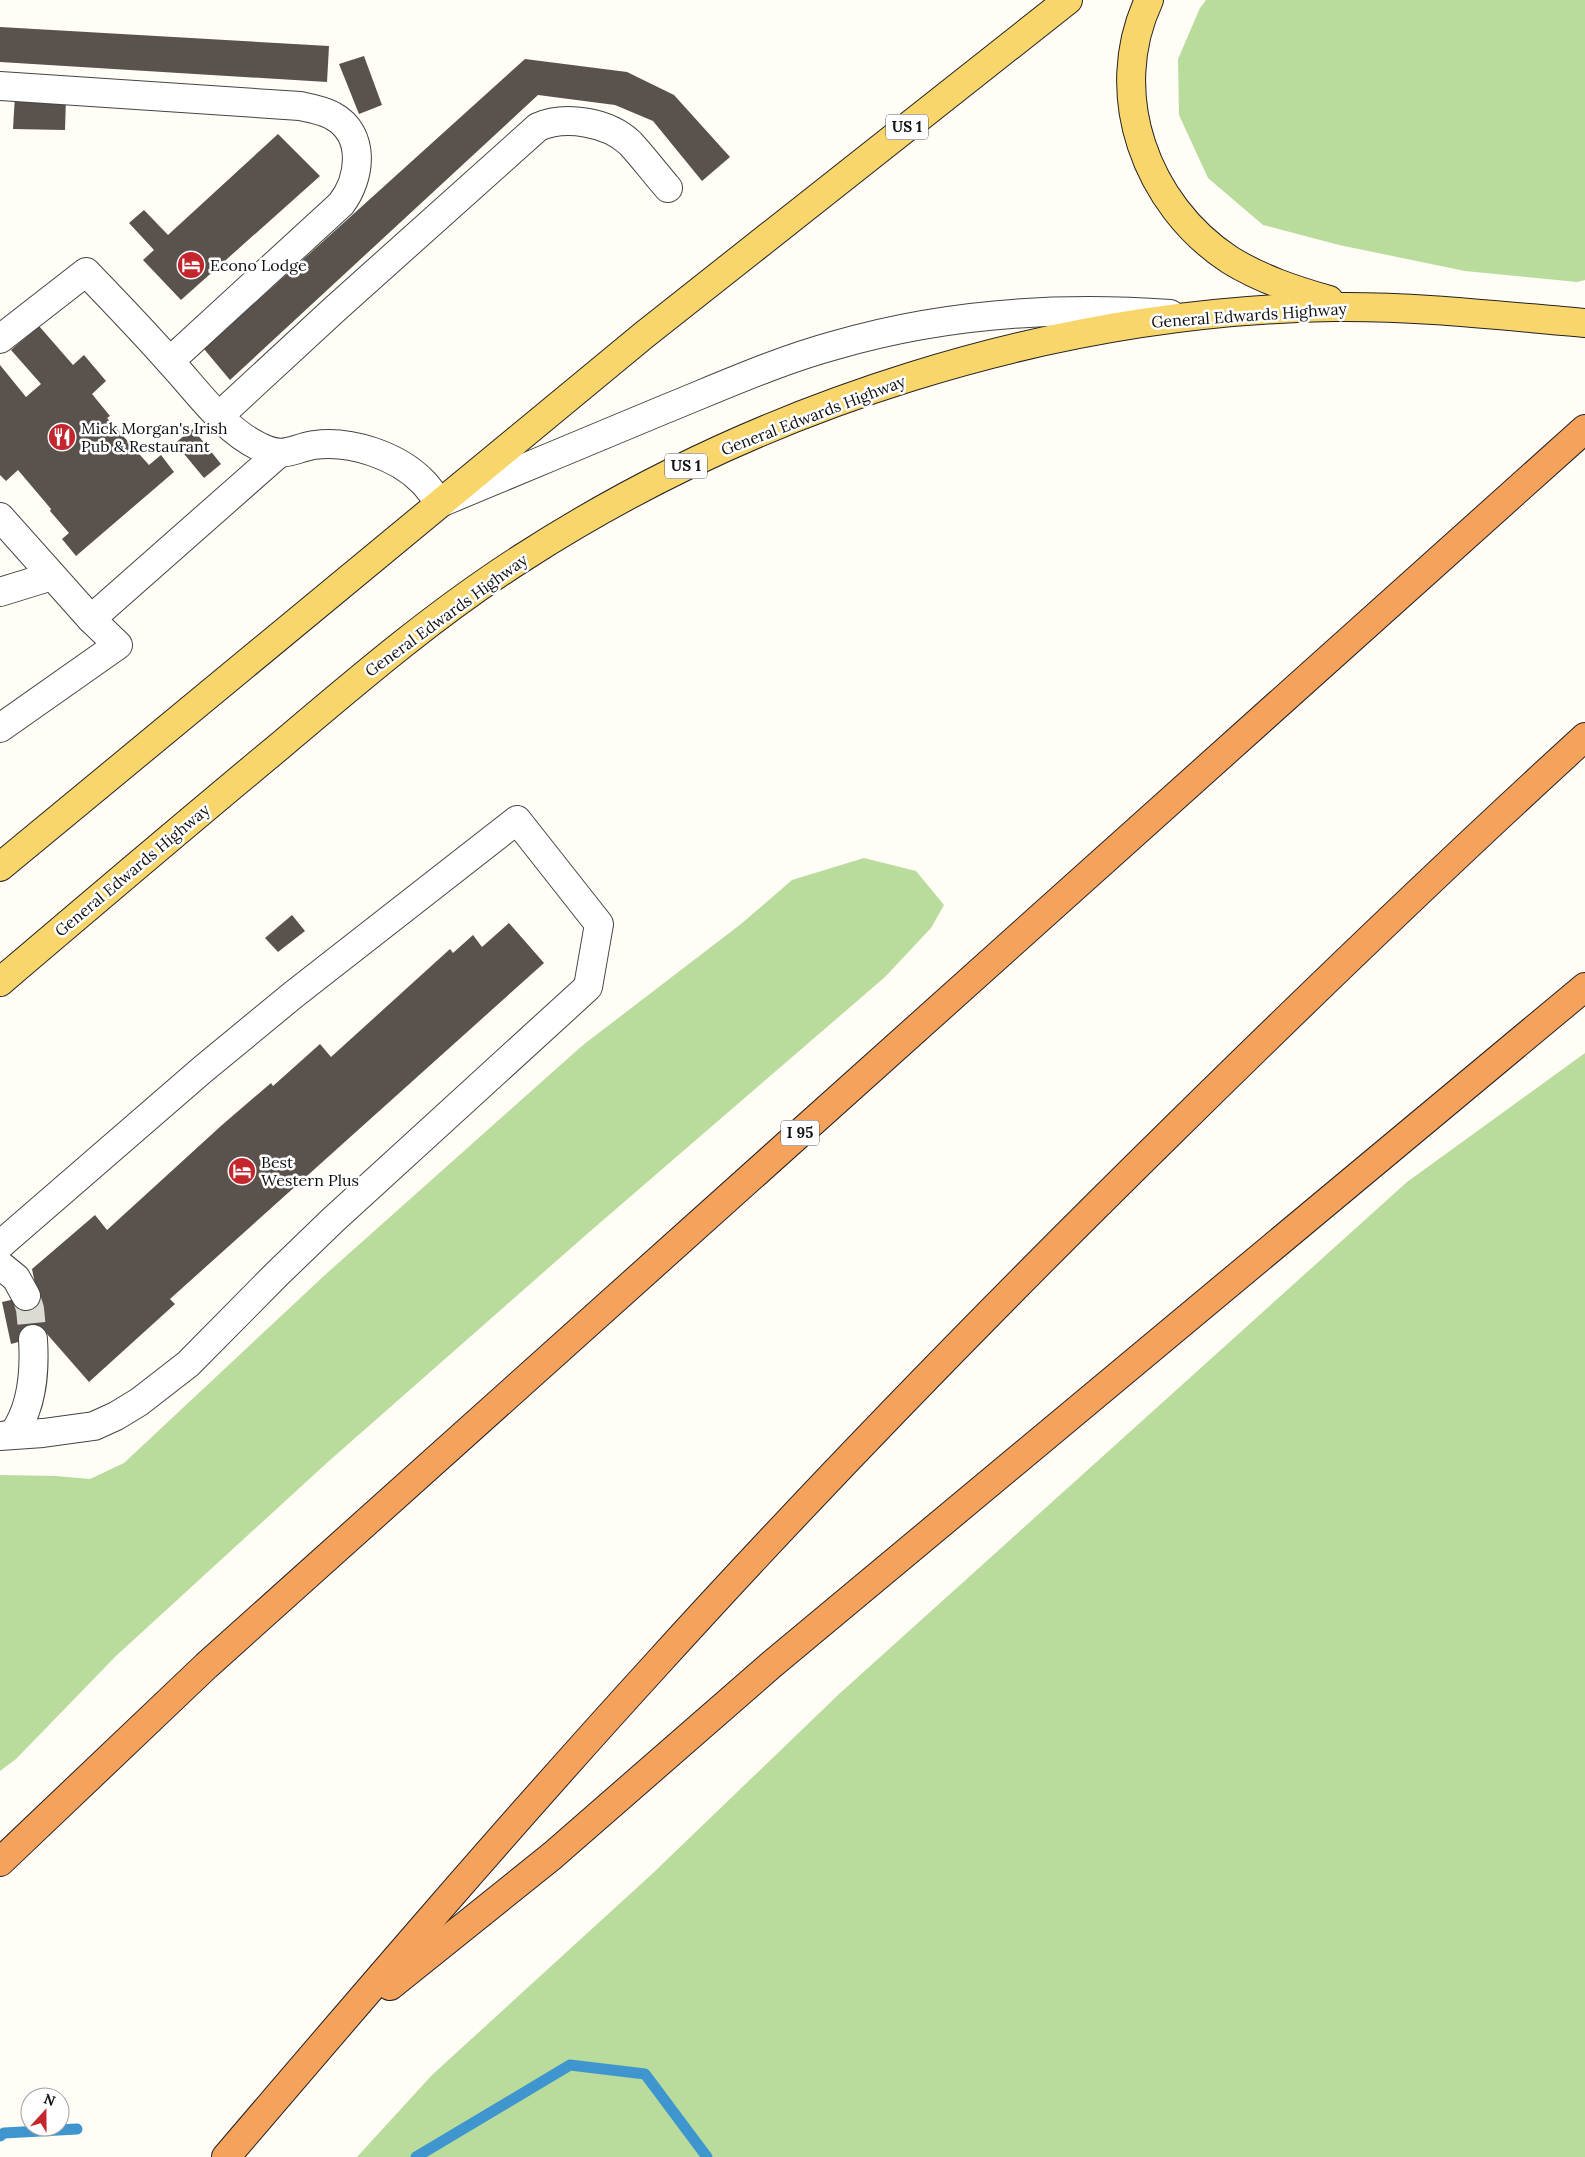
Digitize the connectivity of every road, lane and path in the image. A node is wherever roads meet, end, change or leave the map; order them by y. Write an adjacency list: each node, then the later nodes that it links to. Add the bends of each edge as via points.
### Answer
1 (1068, 0): 13 (main road, US 1, via 644,335)
2 (1149, 0): 5 (main road, via 1140,24 1132,64 1132,104 1148,166 1168,201 1213,247 1252,272 1295,290)
3 (0, 86): 9 (lane, via 300,106 334,116 349,131 356,145 358,163 345,199)
4 (668, 188): 10 (lane, via 628,142 614,132 563,121 538,127)
5 (1366, 307): 6 (main road, General Edwards Highway / US 1); 7 (main road, General Edwards Highway / US 1)
6 (1196, 316): 13 (lane, via 1050,310 975,317 869,336 805,354 744,377); 21 (main road, General Edwards Highway / US 1, via 1070,336 931,371 754,435 636,491 522,558 417,633)
7 (1585, 323)
8 (0, 339): 9 (lane, via 86,272)
9 (170, 361): 10 (lane)
10 (219, 416): 12 (lane, via 245,438)
11 (1585, 429): 28 (highway, I 95, via 213,1660)
12 (278, 454): 13 (lane, via 316,445 355,448 376,454 409,470); 17 (lane)
13 (440, 503): 20 (main road, US 1)
14 (0, 516): 15 (lane)
15 (52, 576): 16 (lane); 17 (lane)
16 (0, 592)
17 (91, 618): 18 (lane, via 118,645)
18 (0, 728)
19 (1585, 737): 29 (highway, via 1252,1052 950,1354 656,1665)
20 (0, 867)
21 (0, 982)
22 (1585, 987): 29 (highway, via 771,1665 552,1856)
23 (0, 1244): 27 (lane, via 293,995 517,820 599,924 588,987 319,1234 188,1364 139,1402 94,1426)
24 (0, 1265): 25 (lane, via 16,1278)
25 (26, 1296)
26 (33, 1339): 27 (lane, via 30,1395 18,1427 13,1434)
27 (4, 1436)
28 (0, 1862)
29 (336, 2029): 30 (highway)
30 (226, 2157)

